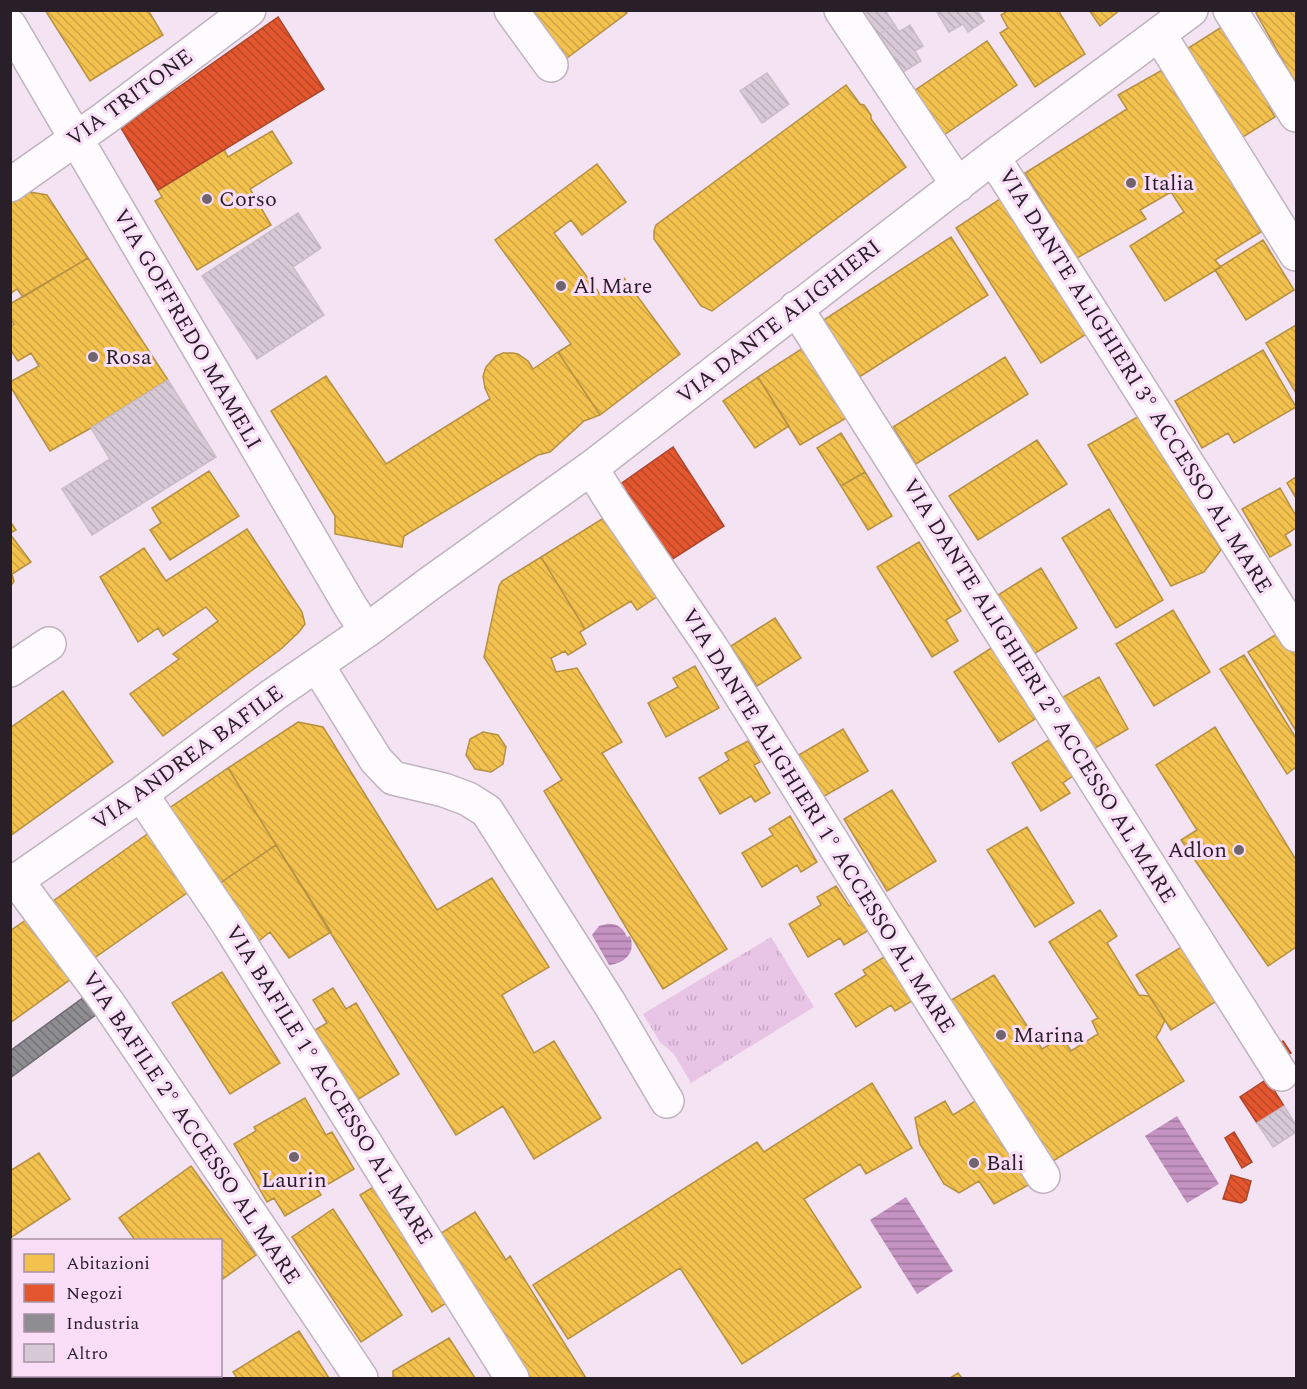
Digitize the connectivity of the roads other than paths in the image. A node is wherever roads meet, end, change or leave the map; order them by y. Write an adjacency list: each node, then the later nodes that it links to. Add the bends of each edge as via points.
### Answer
1 (249, 10): 10 (street, VIA TRITONE)
2 (511, 10): 8 (street)
3 (841, 10): 13 (street)
4 (1191, 10): 7 (street, VIA DANTE ALIGHIERI)
5 (1230, 10): 9 (street)
6 (10, 26): 10 (street, VIA GOFFREDO MAMELI)
7 (1160, 34): 11 (street, VIA DANTE ALIGHIERI); 14 (street)
8 (551, 65)
9 (1296, 115)
10 (75, 139): 12 (street, VIA TRITONE); 17 (street, VIA GOFFREDO MAMELI)
11 (993, 157): 13 (street, VIA DANTE ALIGHIERI); 18 (street, VIA DANTE ALIGHIERI 3° ACCESSO AL MARE)
12 (10, 185)
13 (958, 185): 15 (street, VIA DANTE ALIGHIERI)
14 (1296, 254)
15 (796, 308): 16 (street, VIA DANTE ALIGHIERI); 24 (street, VIA DANTE ALIGHIERI 2° ACCESSO AL MARE)
16 (591, 468): 17 (street, VIA DANTE ALIGHIERI); 26 (street, VIA DANTE ALIGHIERI 1° ACCESSO AL MARE, via 711,647)
17 (366, 631): 20 (street, VIA ANDREA BAFILE)
18 (1296, 635)
19 (49, 644): 21 (street)
20 (317, 665): 22 (street, VIA ANDREA BAFILE); 25 (street, via 376,760 393,778 444,790 487,811)
21 (10, 670)
22 (141, 794): 23 (street, VIA ANDREA BAFILE); 28 (street, VIA BAFILE 1° ACCESSO AL MARE, via 227,922)
23 (14, 883): 27 (street, VIA BAFILE 2° ACCESSO AL MARE, via 108,1003)
24 (1281, 1074)
25 (668, 1101)
26 (1043, 1176)
27 (361, 1378)
28 (512, 1378)

